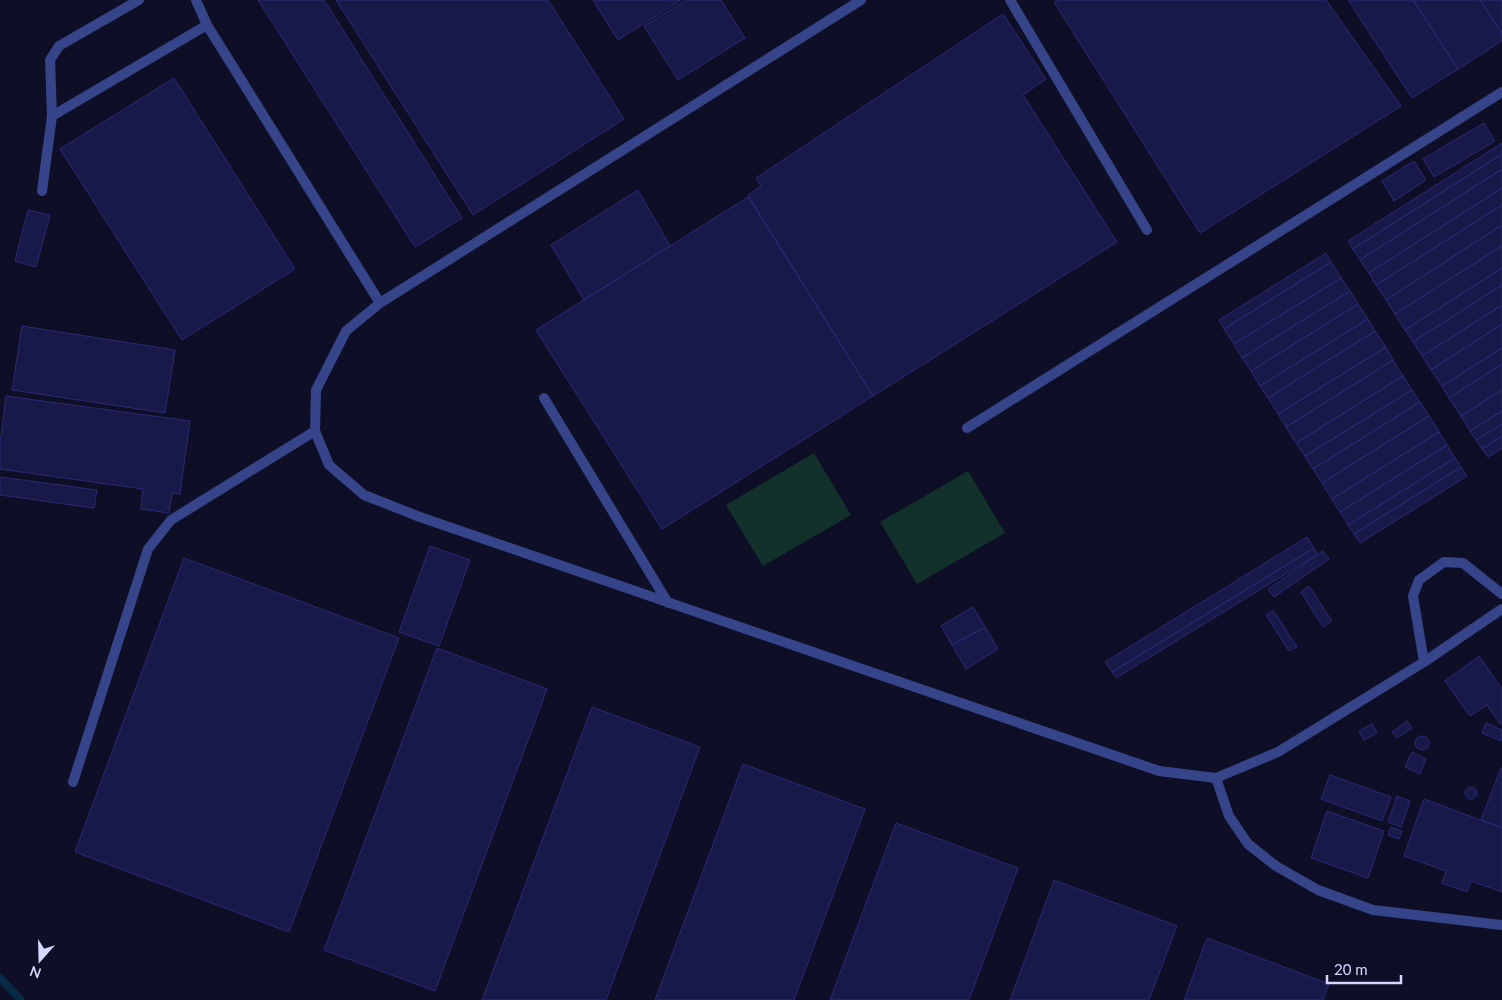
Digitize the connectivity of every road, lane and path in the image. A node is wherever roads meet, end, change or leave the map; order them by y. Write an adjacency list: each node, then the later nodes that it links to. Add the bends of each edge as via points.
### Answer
1 (139, 0): 7 (lane, via 59,46 50,60)
2 (196, 0): 5 (lane)
3 (861, 0): 10 (lane)
4 (1010, 0): 9 (lane)
5 (207, 25): 7 (lane); 10 (lane)
6 (1502, 92): 12 (lane)
7 (52, 116): 8 (lane)
8 (42, 191)
9 (1147, 230)
10 (380, 303): 13 (lane, via 346,331 316,390)
11 (544, 398): 15 (lane)
12 (968, 428)
13 (315, 431): 15 (lane, via 329,465 364,495); 19 (lane, via 172,520 148,549)
14 (1502, 594): 17 (lane, via 1463,563 1444,562 1419,580 1413,596)
15 (668, 603): 18 (lane, via 1159,771)
16 (1502, 609): 17 (lane)
17 (1424, 662): 18 (lane, via 1278,752)
18 (1216, 778): 20 (lane, via 1229,816 1248,844 1276,866 1318,890 1373,910)
19 (73, 782)
20 (1502, 925)

